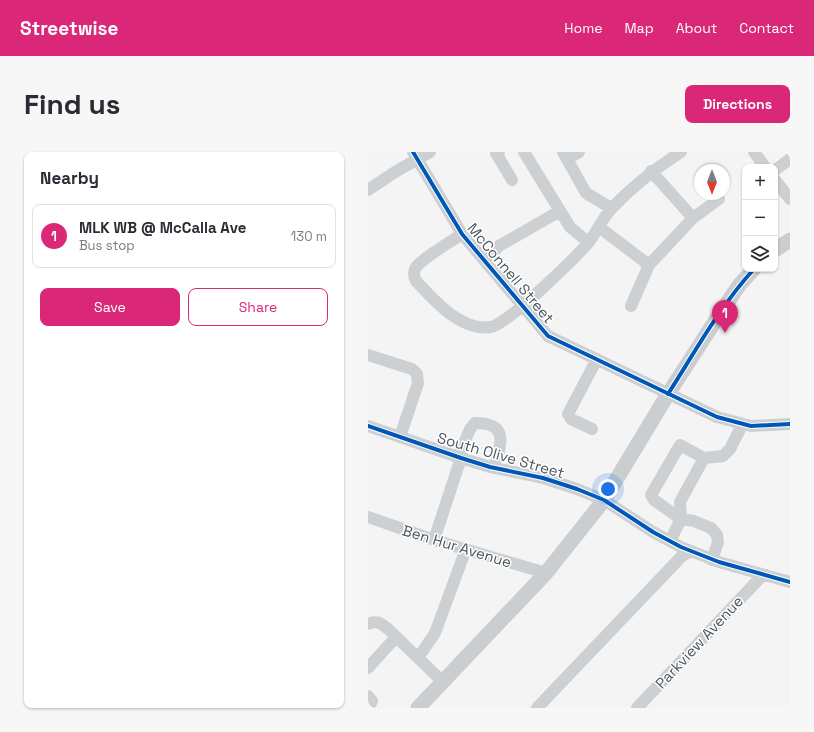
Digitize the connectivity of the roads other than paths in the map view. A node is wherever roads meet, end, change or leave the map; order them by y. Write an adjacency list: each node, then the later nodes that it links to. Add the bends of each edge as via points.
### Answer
1 (430, 152): 7 (street)
2 (499, 152): 13 (street, via 496,153)
3 (524, 152): 19 (street)
4 (579, 152): 8 (street)
5 (681, 152): 12 (street)
6 (754, 152): 10 (street)
7 (415, 156): 15 (street); 22 (street, McConnell Street)
8 (565, 156): 18 (street, via 586,192)
9 (790, 159): 11 (street)
10 (763, 164)
11 (778, 168)
12 (651, 171): 18 (street); 20 (street)
13 (512, 180)
14 (778, 184): 16 (street)
15 (368, 190)
16 (790, 199)
17 (719, 200): 20 (street)
18 (611, 208): 21 (street)
19 (560, 211): 24 (street, via 570,227); 26 (street, via 499,246)
20 (693, 218): 27 (street)
21 (599, 227): 24 (street); 27 (street)
22 (462, 234): 26 (street, McConnell Street); 29 (street, via 415,268 416,281 446,312 477,326 490,327 503,322)
23 (790, 240): 25 (main road)
24 (588, 242): 29 (street)
25 (778, 248)
26 (485, 261): 29 (street, McConnell Street)
27 (649, 265): 30 (street)
28 (751, 272): 33 (main road, via 740,284)
29 (523, 306): 32 (street, McConnell Street, via 548,336)
30 (631, 306)
31 (368, 355): 38 (street, via 412,369 417,374 418,383)
32 (597, 359): 33 (street, McConnell Street); 37 (street, via 568,414 571,419)
33 (668, 394): 35 (street, McConnell Street, via 717,417); 42 (main road)
34 (790, 424): 35 (street, McConnell Street)
35 (742, 425): 40 (street, via 730,449 723,456)
36 (368, 426): 38 (street, South Olive Street)
37 (592, 429)
38 (400, 437): 39 (street, South Olive Street)
39 (460, 458): 41 (street, South Olive Street); 41 (street, via 470,429 475,423 487,423 494,427 502,443); 45 (street)
40 (704, 458): 44 (street, via 680,502); 44 (street, via 680,445 651,495 654,500)
41 (494, 468): 42 (street, South Olive Street, via 543,478)
42 (604, 500): 46 (street); 50 (main road)
43 (368, 517): 45 (street, Ben Hur Avenue)
44 (681, 519): 46 (street); 49 (street, via 711,528 717,535 718,542)
45 (434, 540): 47 (street, Ben Hur Avenue)
46 (670, 541): 48 (street)
47 (466, 549): 50 (street, Ben Hur Avenue); 55 (street, via 435,633)
48 (690, 551): 49 (street); 61 (street, via 681,557)
49 (712, 560): 51 (street)
50 (546, 573): 57 (main road)
51 (762, 576): 52 (street); 62 (street, Parkview Avenue)
52 (790, 582)
53 (368, 624): 54 (street, via 380,623)
54 (396, 637): 55 (street); 56 (street)
55 (418, 658): 57 (street)
56 (368, 668)
57 (443, 682): 60 (main road)
58 (368, 696): 59 (street, via 372,701)
59 (368, 708)
60 (418, 708)
61 (537, 708)
62 (637, 708)

